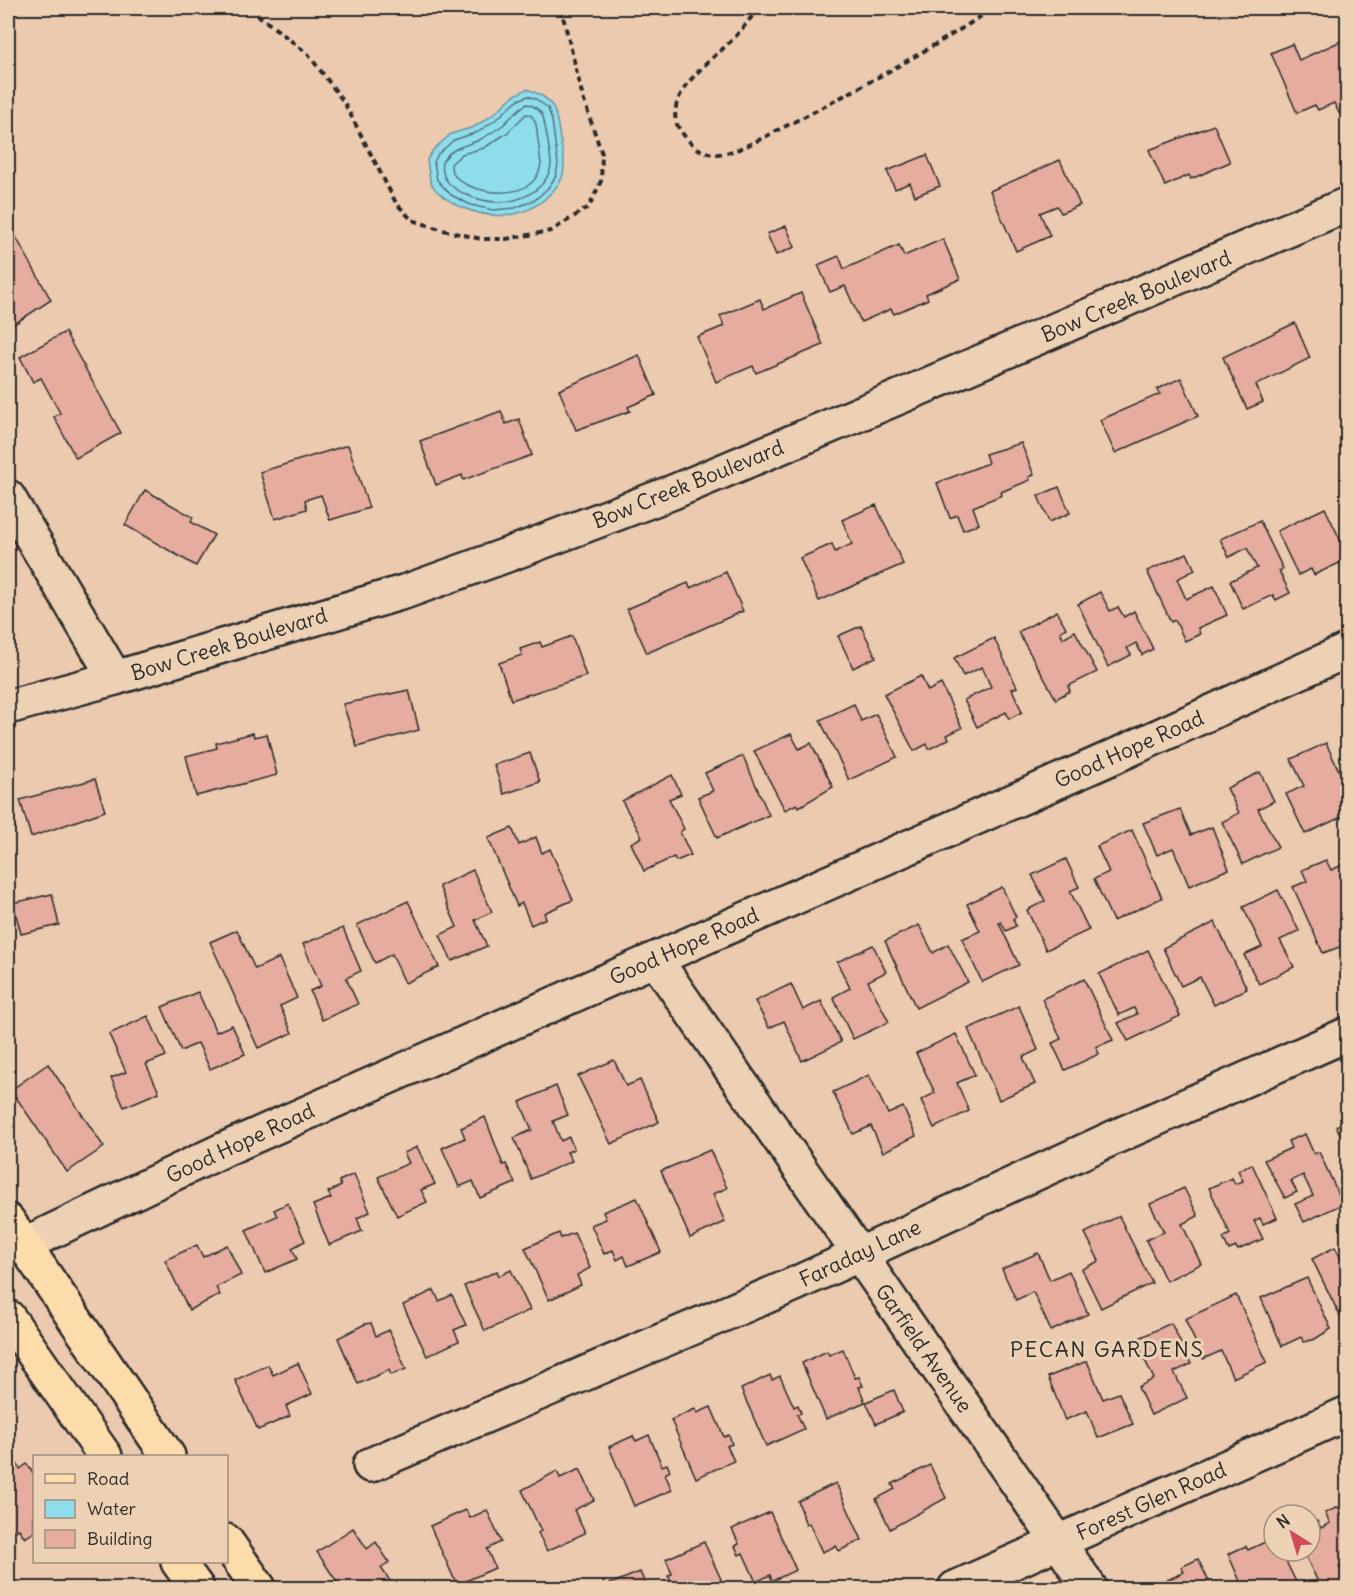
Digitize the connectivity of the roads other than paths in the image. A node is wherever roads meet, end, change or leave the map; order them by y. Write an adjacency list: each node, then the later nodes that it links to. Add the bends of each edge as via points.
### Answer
1 (1347, 204): 4 (street, Bow Creek Boulevard, via 673,492 407,591)
2 (8, 497): 4 (street)
3 (1347, 650): 6 (street, Good Hope Road)
4 (115, 678): 5 (street, Bow Creek Boulevard)
5 (8, 706)
6 (655, 959): 8 (street, Good Hope Road, via 225,1149); 9 (street, Garfield Avenue)
7 (1347, 1034): 9 (street, Faraday Lane)
8 (15, 1233): 13 (main road)
9 (859, 1254): 14 (street, Faraday Lane); 15 (street, Garfield Avenue)
10 (8, 1317): 12 (main road)
11 (1347, 1413): 15 (street, Forest Glen Road)
12 (104, 1455)
13 (167, 1455)
14 (370, 1465)
15 (1058, 1542): 20 (street, Forest Glen Road); 21 (street, Garfield Avenue)
16 (228, 1544): 19 (main road)
17 (179, 1563): 18 (main road)
18 (197, 1588)
19 (259, 1588)
20 (956, 1588)
21 (1090, 1588)

